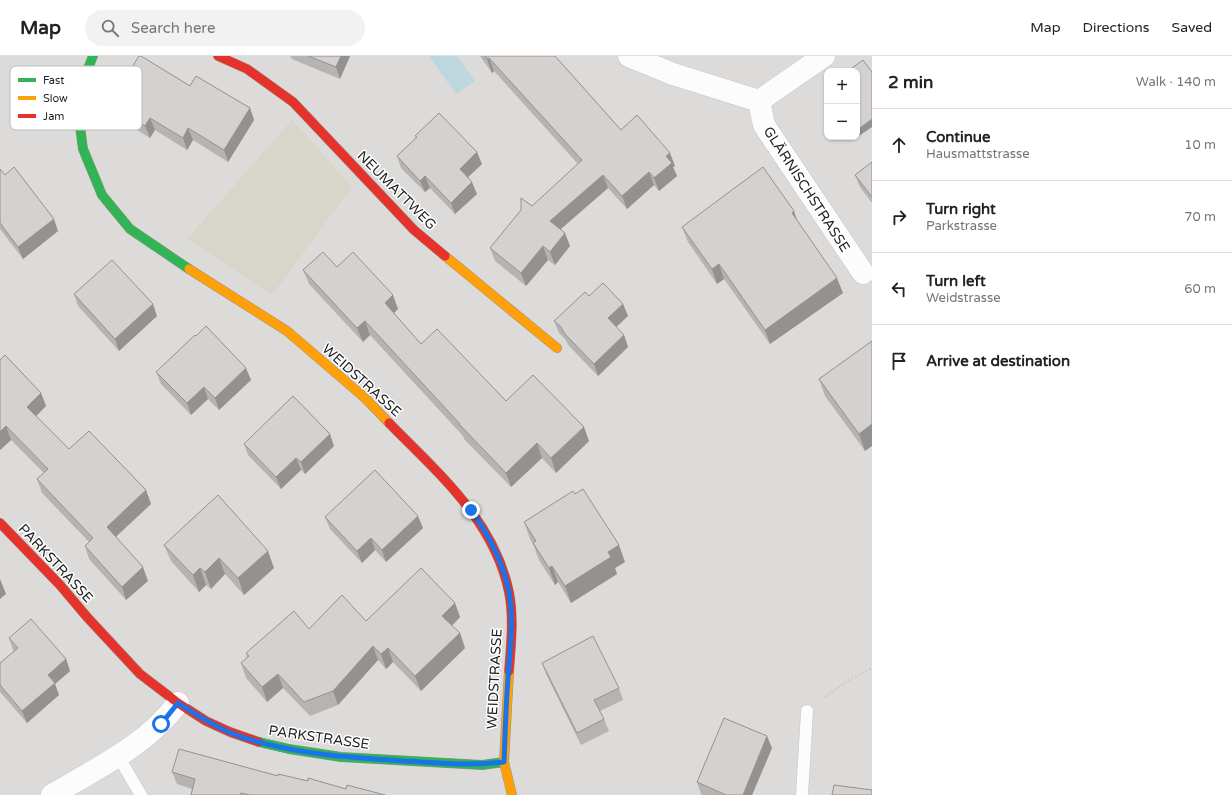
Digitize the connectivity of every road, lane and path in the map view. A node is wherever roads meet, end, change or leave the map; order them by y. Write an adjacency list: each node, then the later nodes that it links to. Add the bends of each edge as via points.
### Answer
1 (93, 56): 5 (street, WEIDSTRASSE)
2 (218, 56): 9 (street, NEUMATTWEG, via 247,69 293,102 414,230)
3 (629, 56): 6 (street, via 673,74)
4 (824, 56): 6 (street)
5 (89, 66)
6 (759, 101): 8 (street, GLÄRNISCHSTRASSE, via 764,125)
7 (81, 130): 15 (street, WEIDSTRASSE, via 83,149 102,195 130,229 286,331 365,398 455,490 482,525 499,559 509,592 511,610)
8 (863, 273)
9 (556, 348)
10 (0, 523): 12 (street, PARKSTRASSE, via 140,674)
11 (872, 668): 13 (path, via 847,681)
12 (178, 703): 14 (street, via 150,734); 15 (street, PARKSTRASSE, via 206,721 230,732 289,749 341,757 482,765)
13 (807, 711): 19 (lane)
14 (118, 756): 16 (street); 17 (lane)
15 (504, 762): 18 (street, WEIDSTRASSE)
16 (52, 795)
17 (141, 795)
18 (512, 795)
19 (802, 795)

